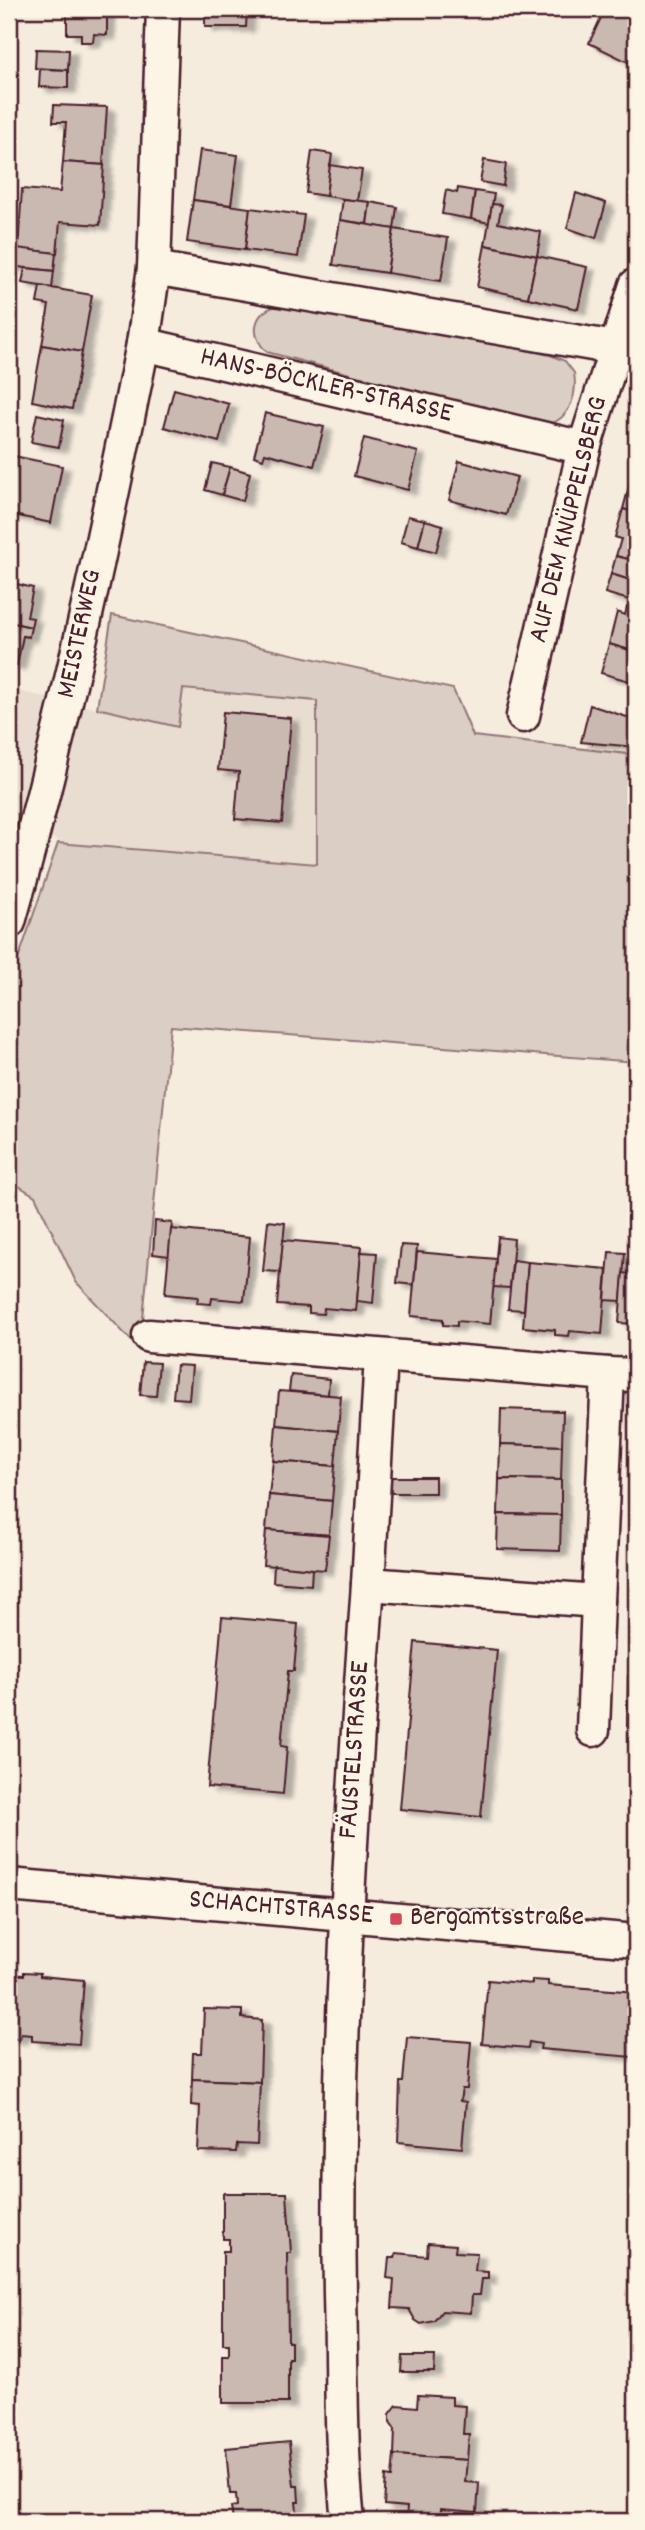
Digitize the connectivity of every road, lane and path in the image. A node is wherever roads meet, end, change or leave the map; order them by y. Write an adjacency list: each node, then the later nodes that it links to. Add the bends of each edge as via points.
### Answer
1 (163, 9): 2 (street)
2 (154, 268): 4 (street); 5 (street)
3 (636, 285): 5 (street, AUF DEM KNÜPPELSBERG)
4 (143, 344): 6 (street, HANS-BÖCKLER-STRASSE); 8 (street, MEISTERWEG, via 76,665)
5 (615, 348): 6 (street, AUF DEM KNÜPPELSBERG)
6 (584, 448): 7 (street, AUF DEM KNÜPPELSBERG)
7 (523, 716)
8 (9, 922)
9 (149, 1336): 10 (street)
10 (380, 1356): 11 (street); 12 (street, FÄUSTELSTRASSE)
11 (622, 1374): 13 (street)
12 (368, 1584): 13 (street); 16 (street, FÄUSTELSTRASSE)
13 (598, 1601): 14 (street)
14 (593, 1730)
15 (9, 1885): 16 (street, SCHACHTSTRASSE)
16 (345, 1915): 17 (street, SCHACHTSTRASSE); 18 (street, via 338,2197 343,2474)
17 (636, 1941)
18 (348, 2521)

